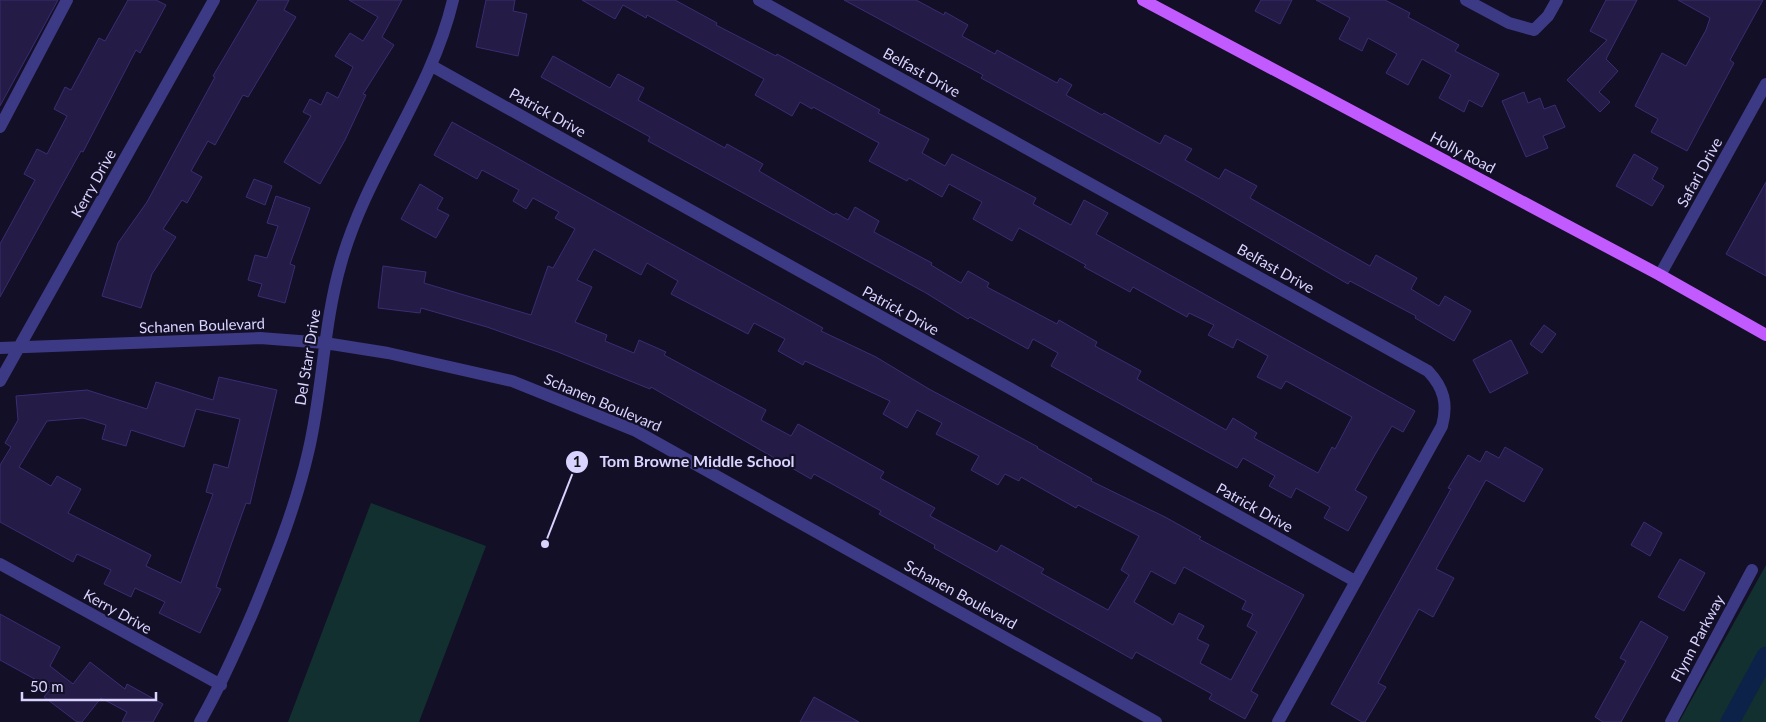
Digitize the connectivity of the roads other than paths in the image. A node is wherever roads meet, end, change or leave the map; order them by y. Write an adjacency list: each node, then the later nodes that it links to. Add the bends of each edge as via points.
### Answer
1 (67, 0): 10 (street)
2 (214, 0): 15 (street, Kerry Drive)
3 (452, 0): 8 (street, Del Starr Drive)
4 (759, 0): 19 (street, Belfast Drive, via 1428,371 1439,382 1445,398 1446,413 1442,426)
5 (1143, 0): 11 (main road, Holly Road)
6 (1466, 0): 7 (street, via 1509,23 1534,30 1548,16)
7 (1557, 0)
8 (432, 66): 13 (street, Del Starr Drive, via 353,225 341,262); 19 (street, Patrick Drive)
9 (1766, 84): 11 (street, Safari Drive)
10 (0, 127)
11 (1660, 276): 12 (main road, Holly Road)
12 (1766, 335)
13 (325, 343): 15 (street, Schanen Boulevard, via 260,338); 20 (street, Del Starr Drive, via 309,453 282,544); 22 (street, Schanen Boulevard, via 388,353 512,382 636,432)
14 (0, 348): 15 (street, Schanen Boulevard)
15 (18, 349): 16 (street, Kerry Drive)
16 (0, 381)
17 (0, 564): 20 (street, Kerry Drive)
18 (1752, 570): 24 (street, Flynn Parkway)
19 (1355, 581): 23 (street, Belfast Drive)
20 (221, 685): 21 (street, Del Starr Drive)
21 (200, 722)
22 (1156, 722)
23 (1278, 722)
24 (1671, 722)

